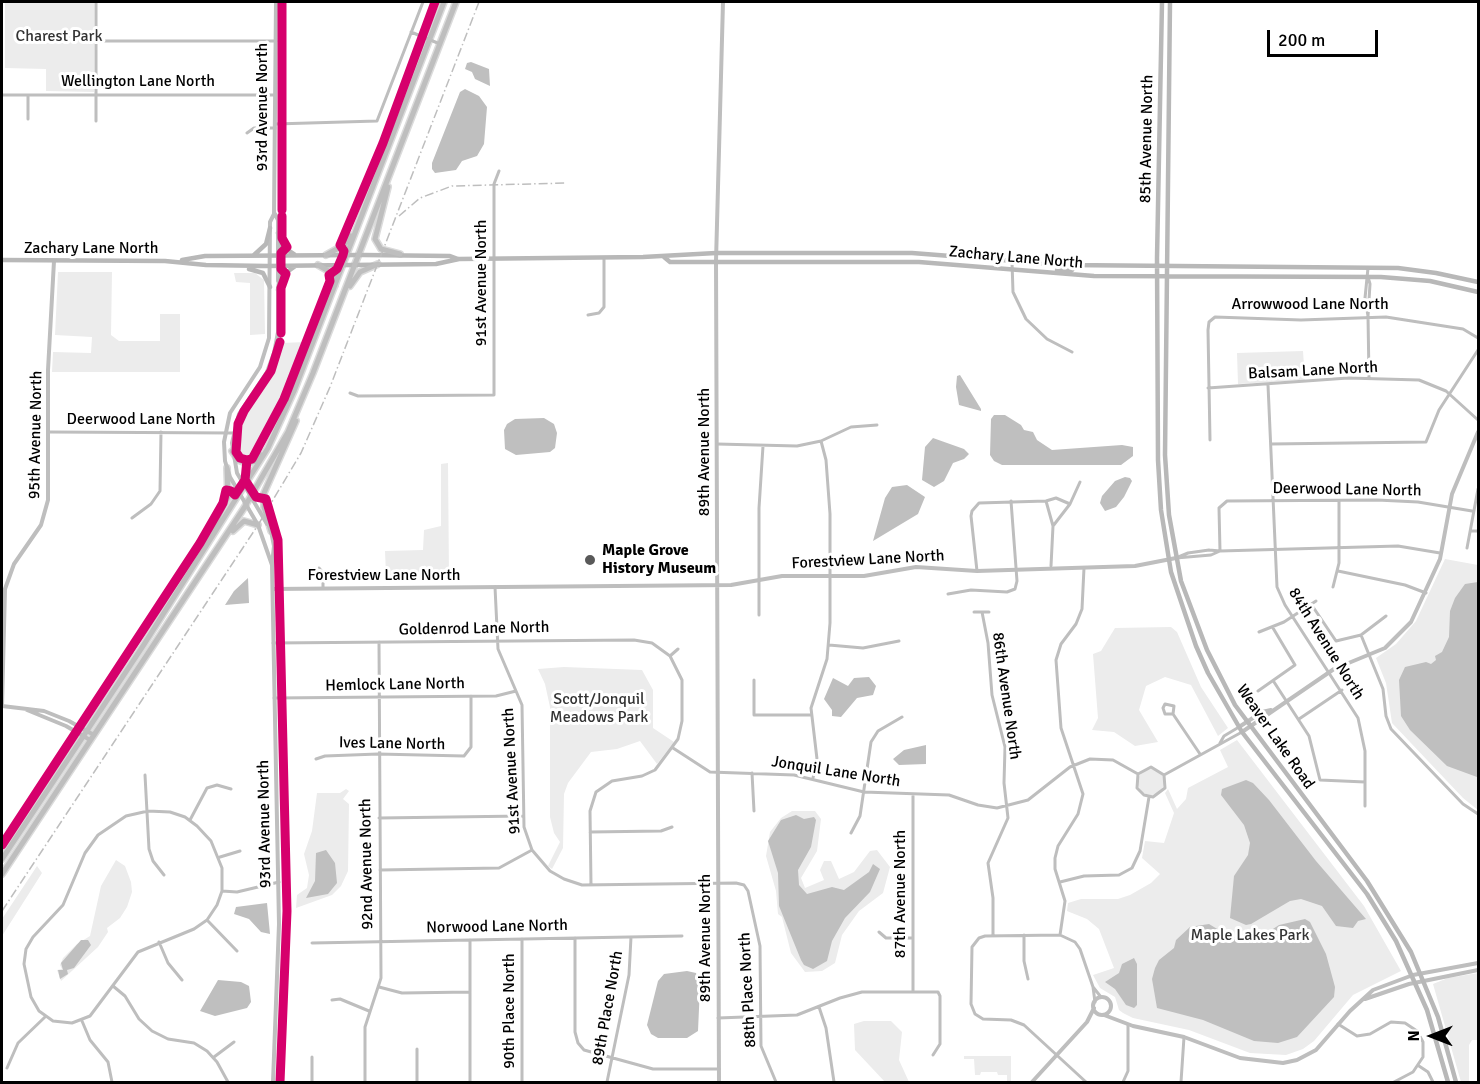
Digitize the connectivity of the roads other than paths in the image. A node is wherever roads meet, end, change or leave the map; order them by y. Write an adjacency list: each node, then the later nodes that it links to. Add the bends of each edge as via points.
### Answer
1 (96, 2): 10 (street)
2 (276, 2): 12 (street, 93rd Avenue North)
3 (423, 2): 9 (street)
4 (444, 2): 11 (highway)
5 (456, 2): 13 (highway)
6 (723, 2): 28 (street, 89th Avenue North)
7 (1162, 2): 55 (main road, 85th Avenue North)
8 (1170, 2): 56 (main road, 85th Avenue North)
9 (411, 32): 11 (street); 20 (street, via 377,121)
10 (96, 40): 12 (street); 14 (street)
11 (429, 40): 13 (street); 24 (highway)
12 (276, 41): 17 (street, 93rd Avenue North)
13 (440, 44): 22 (highway)
14 (96, 94): 16 (street, Wellington Lane North); 17 (street, Wellington Lane North); 19 (street)
15 (2, 95): 16 (street, Wellington Lane North)
16 (28, 95): 18 (street)
17 (275, 95): 20 (street, 93rd Avenue North)
18 (28, 118)
19 (96, 121)
20 (275, 126): 21 (street, via 254,128); 25 (street, 93rd Avenue North)
21 (247, 134)
22 (394, 162): 29 (highway, via 374,235 381,249); 32 (highway)
23 (499, 171): 40 (street, 91st Avenue North, via 494,184)
24 (369, 196): 30 (highway, via 346,242); 31 (highway)
25 (274, 214): 26 (street, 93rd Avenue North); 27 (street, 93rd Avenue North)
26 (270, 228): 33 (main road, via 263,248); 34 (street, 93rd Avenue North)
27 (278, 233): 35 (street, 93rd Avenue North); 36 (main road, via 284,249)
28 (716, 253): 37 (main road, Zachary Lane North); 44 (street, 89th Avenue North); 45 (main road, Zachary Lane North, via 912,253)
29 (400, 254): 32 (main road, Zachary Lane North); 39 (main road, Zachary Lane North)
30 (326, 255): 31 (main road, Zachary Lane North); 36 (main road, Zachary Lane North)
31 (347, 255): 32 (main road, Zachary Lane North); 51 (highway)
32 (359, 255): 46 (highway)
33 (250, 256): 34 (main road, Zachary Lane North); 43 (main road, Zachary Lane North, via 205,256)
34 (270, 256): 35 (main road, Zachary Lane North); 54 (street, 93rd Avenue North)
35 (278, 256): 36 (main road, Zachary Lane North); 48 (street, 93rd Avenue North)
36 (299, 256)
37 (664, 256): 38 (main road, Zachary Lane North); 44 (main road, Zachary Lane North, via 670,262)
38 (604, 258): 40 (main road, Zachary Lane North); 69 (street, via 604,307 599,313)
39 (459, 259): 40 (main road, Zachary Lane North); 47 (main road, Zachary Lane North, via 448,263)
40 (494, 259): 77 (street, 91st Avenue North, via 494,395)
41 (2, 260): 42 (main road, Zachary Lane North)
42 (54, 261): 43 (main road, Zachary Lane North); 83 (street, 95th Avenue North)
43 (180, 261): 53 (main road, Zachary Lane North)
44 (716, 261): 58 (main road, Zachary Lane North, via 911,262); 90 (street, 89th Avenue North)
45 (1012, 262): 52 (main road, Zachary Lane North); 58 (street)
46 (355, 264): 47 (main road, Zachary Lane North); 51 (main road, Zachary Lane North); 68 (highway)
47 (378, 264): 68 (highway, via 356,276)
48 (278, 265): 49 (main road, Zachary Lane North); 54 (main road, Zachary Lane North); 66 (street, 93rd Avenue North)
49 (300, 265): 50 (main road, Zachary Lane North); 66 (main road, via 284,272)
50 (318, 265): 51 (main road, Zachary Lane North); 64 (highway, via 332,273)
51 (343, 265): 64 (highway)
52 (1075, 265): 55 (main road, Zachary Lane North); 59 (main road, via 1072,270)
53 (219, 266): 54 (main road, Zachary Lane North); 65 (main road, via 258,270)
54 (270, 266): 65 (street, 93rd Avenue North)
55 (1157, 266): 56 (main road, Zachary Lane North); 60 (main road, 85th Avenue North)
56 (1166, 267): 57 (main road, Zachary Lane North); 61 (main road, Weaver Lake Road)
57 (1368, 268): 62 (street); 63 (main road, via 1418,270)
58 (1012, 270): 59 (main road, Zachary Lane North); 73 (street, via 1013,292 1026,319 1047,339)
59 (1043, 272): 60 (main road, Zachary Lane North)
60 (1157, 276): 61 (main road, Zachary Lane North); 121 (main road, Weaver Lake Road, via 1158,487)
61 (1165, 276): 62 (main road, Zachary Lane North); 119 (main road, Weaver Lake Road, via 1166,485)
62 (1368, 277): 67 (main road, via 1430,281); 70 (street)
63 (1479, 282)
64 (335, 285): 82 (highway)
65 (270, 287): 86 (street, 93rd Avenue North, via 267,351 236,403)
66 (278, 290): 87 (street, 93rd Avenue North, via 274,353 267,372 239,414)
67 (1479, 292)
68 (336, 314): 79 (highway)
69 (588, 315)
70 (1368, 316): 71 (street, Arrowwood Lane North, via 1463,329); 74 (street); 76 (street, Arrowwood Lane North, via 1210,320)
71 (1479, 338)
72 (1479, 350): 78 (street)
73 (1072, 352)
74 (1369, 378): 75 (street, Balsam Lane North); 78 (street, Balsam Lane North, via 1427,382)
75 (1268, 385): 76 (street, Balsam Lane North); 91 (street, 84th Avenue North)
76 (1208, 388): 88 (street)
77 (350, 393)
78 (1449, 393): 80 (street, Balsam Lane North); 91 (street, via 1426,442)
79 (300, 405): 99 (highway); 111 (highway, via 294,428 264,494)
80 (1479, 420)
81 (877, 425): 89 (street, via 851,427)
82 (279, 426): 93 (highway, via 255,461 242,462); 96 (highway)
83 (49, 432): 84 (street, Deerwood Lane North); 131 (street, 95th Avenue North, via 45,516)
84 (161, 432): 86 (street, Deerwood Lane North); 108 (street, via 160,491 151,504)
85 (1479, 432): 106 (street, via 1458,475)
86 (225, 433): 87 (street, Deerwood Lane North); 94 (street, 93rd Avenue North)
87 (233, 433): 93 (street, 93rd Avenue North)
88 (1210, 440)
89 (820, 441): 92 (street); 130 (street, via 826,460)
90 (717, 444): 92 (street); 133 (street, 89th Avenue North)
91 (1271, 444): 102 (street, 84th Avenue North)
92 (763, 446): 132 (street)
93 (232, 451): 96 (street, 93rd Avenue North)
94 (227, 468): 98 (street, 93rd Avenue North); 120 (highway, via 228,497)
95 (1080, 482): 105 (street)
96 (245, 489): 98 (highway); 99 (street, 93rd Avenue North)
97 (1479, 489): 107 (street)
98 (240, 495): 104 (street, 93rd Avenue North); 120 (highway)
99 (251, 497): 104 (highway); 111 (street, 93rd Avenue North)
100 (1011, 501): 101 (street); 126 (street); 127 (street, via 979,502 972,510)
101 (1046, 501): 105 (street, via 1056,498); 110 (street)
102 (1272, 501): 103 (street, Deerwood Lane North); 116 (street, 84th Avenue North); 117 (street, Deerwood Lane North, via 1221,504)
103 (1339, 501): 106 (street, Deerwood Lane North); 114 (street)
104 (246, 504): 109 (street, 93rd Avenue North); 129 (highway)
105 (1070, 504): 110 (street)
106 (1450, 506): 107 (street, Deerwood Lane North); 118 (street)
107 (1472, 511): 112 (street)
108 (132, 518)
109 (258, 525): 122 (street, 93rd Avenue North); 129 (highway, via 247,521 237,526)
110 (1053, 526): 123 (street)
111 (271, 531): 122 (street, 93rd Avenue North)
112 (1470, 531): 113 (street); 115 (street)
113 (1479, 531)
114 (1339, 547): 116 (street, Forestview Lane North); 118 (street, Forestview Lane North, via 1405,546); 128 (street)
115 (1467, 548)
116 (1274, 550): 117 (street, Forestview Lane North); 147 (street, 84th Avenue North, via 1278,591)
117 (1220, 551): 119 (street, Forestview Lane North)
118 (1442, 553): 138 (street)
119 (1176, 558): 121 (street, Forestview Lane North); 174 (main road, Weaver Lake Road, via 1207,650)
120 (198, 560): 176 (highway)
121 (1168, 560): 124 (street, Forestview Lane North, via 1135,566); 175 (main road, Weaver Lake Road, via 1208,674)
122 (272, 565): 137 (street, 93rd Avenue North)
123 (1051, 566): 124 (street, Forestview Lane North); 126 (street, Forestview Lane North)
124 (1084, 566): 182 (street, via 1082,609 1056,660 1061,728)
125 (319, 568): 136 (street)
126 (1016, 568): 127 (street, Forestview Lane North); 139 (street, via 1017,585 1011,591)
127 (977, 571): 130 (street, Forestview Lane North, via 930,566 864,576)
128 (1338, 571): 135 (street); 138 (street)
129 (202, 573): 177 (highway)
130 (830, 576): 132 (street, Forestview Lane North, via 783,576); 155 (street)
131 (4, 581): 169 (street, 95th Avenue North)
132 (759, 581): 133 (street, Forestview Lane North); 145 (street)
133 (717, 585): 134 (street, Forestview Lane North); 183 (street, 89th Avenue North)
134 (495, 587): 136 (street, Forestview Lane North); 151 (street, 91st Avenue North)
135 (1333, 587)
136 (323, 588): 137 (street, Forestview Lane North)
137 (273, 589): 154 (street, 93rd Avenue North)
138 (1426, 593): 158 (street, via 1394,642)
139 (948, 594)
140 (1316, 601): 141 (street)
141 (1311, 604): 147 (street); 150 (street, via 1336,641)
142 (974, 612): 143 (street)
143 (982, 612): 144 (street); 195 (street, 86th Avenue North, via 992,695 1005,747)
144 (989, 612)
145 (759, 615)
146 (1386, 616): 150 (street)
147 (1292, 617): 148 (street); 159 (street, 84th Avenue North)
148 (1273, 628): 149 (street); 161 (street, via 1295,665)
149 (1259, 632)
150 (1361, 635): 158 (street)
151 (496, 641): 153 (street, Goldenrod Lane North); 157 (street, Goldenrod Lane North, via 634,640 652,643); 163 (street, 91st Avenue North)
152 (898, 641): 155 (street, via 863,648)
153 (379, 642): 154 (street, Goldenrod Lane North); 166 (street, 92nd Avenue North)
154 (273, 643): 167 (street, 93rd Avenue North)
155 (830, 645): 171 (street)
156 (678, 649): 157 (street)
157 (670, 656): 178 (street, via 682,680 681,730)
158 (1370, 656): 159 (street); 198 (street, via 1383,689 1390,729 1463,804)
159 (1330, 671): 162 (street, 84th Avenue North); 168 (street)
160 (754, 680): 171 (street, via 754,715)
161 (1274, 682): 164 (street); 168 (street)
162 (1342, 690): 173 (street); 189 (street, 84th Avenue North, via 1360,724)
163 (516, 691): 165 (street, Hemlock Lane North); 199 (street, 91st Avenue North, via 523,715)
164 (1258, 691)
165 (471, 696): 166 (street, Hemlock Lane North); 179 (street, Ives Lane North, via 471,747 467,755 438,758)
166 (379, 697): 167 (street, Hemlock Lane North); 179 (street, 92nd Avenue North)
167 (274, 698): 212 (street, 93rd Avenue North)
168 (1286, 700): 173 (street); 174 (street)
169 (2, 706): 176 (street, via 56,715)
170 (1173, 714): 170 (street, via 1174,706 1165,704 1164,712); 180 (street)
171 (811, 715): 188 (street, via 817,759)
172 (902, 717): 191 (street, via 878,731 873,739)
173 (1299, 719): 189 (street, via 1313,746 1322,782)
174 (1248, 725): 175 (street); 234 (main road, Weaver Lake Road, via 1367,881)
175 (1241, 730): 180 (street, via 1224,736 1220,743); 235 (main road, Weaver Lake Road, via 1366,894)
176 (85, 733): 177 (street); 208 (highway)
177 (92, 738): 210 (highway)
178 (673, 748): 183 (street, Jonquil Lane North, via 704,771); 203 (street, via 648,773 600,787 590,804)
179 (378, 754): 181 (street, Ives Lane North); 200 (street, 92nd Avenue North)
180 (1200, 754): 187 (street)
181 (316, 759)
182 (1074, 764): 185 (street, Jonquil Lane North, via 1101,758); 195 (street, Jonquil Lane North, via 1035,796); 213 (street, via 1083,794 1078,814 1056,852 1055,869)
183 (718, 772): 184 (street, Jonquil Lane North); 214 (street, 89th Avenue North)
184 (752, 772): 188 (street, Jonquil Lane North); 197 (street)
185 (1138, 774): 187 (street, Jonquil Lane North, via 1151,767); 193 (street, via 1137,788)
186 (145, 775): 196 (street)
187 (1164, 775): 193 (street, via 1165,788)
188 (813, 778): 191 (street, Jonquil Lane North)
189 (1365, 782): 194 (street, 84th Avenue North)
190 (231, 789): 201 (street, via 217,785 207,788)
191 (864, 792): 192 (street, Jonquil Lane North); 204 (street, via 858,822)
192 (913, 796): 195 (street, Jonquil Lane North, via 949,795 983,807); 225 (street, 87th Avenue North)
193 (1149, 797): 213 (street, via 1138,859 1128,871)
194 (1365, 806)
195 (1006, 807): 222 (street, 86th Avenue North, via 1007,824 988,863)
196 (148, 811): 201 (street, via 170,812); 211 (street, via 150,855); 254 (street, via 126,816 98,835 84,853 63,905 30,942 24,956 25,971 33,1002)
197 (754, 812)
198 (1479, 814)
199 (523, 816): 200 (street); 205 (street, 91st Avenue North)
200 (379, 818): 209 (street, 92nd Avenue North)
201 (190, 820): 207 (street, via 211,841)
202 (672, 826): 203 (street, via 661,831)
203 (590, 832): 215 (street)
204 (851, 833)
205 (532, 850): 209 (street, via 493,869); 215 (street, 88th Place North, via 556,875)
206 (240, 851): 207 (street)
207 (220, 857): 216 (street)
208 (2, 859)
209 (379, 870): 228 (street, 92nd Avenue North)
210 (2, 874)
211 (164, 875)
212 (279, 882): 216 (street, via 237,892); 275 (street, 93rd Avenue North)
213 (1060, 882): 220 (street, via 1065,901)
214 (718, 884): 215 (street, 88th Place North); 255 (street, 89th Avenue North); 256 (street, 88th Place North, via 740,884 748,891 760,946)
215 (591, 885)
216 (222, 891): 217 (street)
217 (207, 920): 229 (street); 231 (street)
218 (879, 933): 225 (street, via 886,938)
219 (1024, 935): 220 (street); 222 (street); 236 (street)
220 (1060, 935): 242 (street, via 1075,942)
221 (682, 936): 223 (street, Norwood Lane North)
222 (993, 936): 265 (street, via 979,938 972,947 971,1004 975,1014 983,1019 1020,1022)
223 (631, 937): 224 (street, Norwood Lane North); 269 (street, 89th Place North, via 628,982)
224 (575, 938): 226 (street, Norwood Lane North); 269 (street, via 576,1037 584,1050)
225 (913, 938): 244 (street, 87th Avenue North)
226 (522, 939): 227 (street, Norwood Lane North); 280 (street, 90th Place North)
227 (470, 940): 228 (street, Norwood Lane North); 243 (street)
228 (380, 941): 230 (street, Norwood Lane North); 241 (street, 92nd Avenue North)
229 (159, 942): 237 (street, via 168,963); 240 (street, via 132,957)
230 (312, 943)
231 (237, 951)
232 (1479, 963): 234 (street)
233 (1479, 970): 238 (street)
234 (1421, 974): 235 (street); 238 (main road, Weaver Lake Road)
235 (1413, 975): 239 (main road, Weaver Lake Road); 246 (street, via 1383,985)
236 (1028, 979)
237 (182, 980)
238 (1424, 981): 239 (street); 292 (main road, Weaver Lake Road)
239 (1416, 983): 246 (street); 291 (main road, Weaver Lake Road)
240 (113, 986): 257 (street, via 96,1011); 267 (street, via 152,1031 168,1039 194,1043)
241 (379, 987): 243 (street, via 398,993); 252 (street, 92nd Avenue North)
242 (1093, 987): 245 (street); 248 (street)
243 (470, 992): 279 (street)
244 (913, 992): 249 (street, via 862,992); 266 (street, via 938,992 940,1044)
245 (1101, 997): 248 (street); 251 (street, via 1109,1000)
246 (1364, 999): 260 (street)
247 (332, 1000): 252 (street, via 340,999)
248 (1095, 1002): 250 (street)
249 (819, 1007): 256 (street, via 797,1016); 284 (street)
250 (1094, 1008): 253 (street); 259 (street)
251 (1111, 1008): 253 (street); 258 (street)
252 (369, 1011): 277 (street, 92nd Avenue North, via 365,1027)
253 (1102, 1014): 258 (street); 259 (street)
254 (45, 1017): 257 (street, via 65,1023); 271 (street, via 18,1043)
255 (718, 1018): 256 (street); 272 (street, 89th Avenue North)
256 (761, 1018): 283 (street, 88th Place North, via 762,1051)
257 (82, 1020): 273 (street, via 90,1040 108,1062)
258 (1118, 1020): 261 (street)
259 (1087, 1022): 265 (street)
260 (1338, 1024): 262 (street, via 1316,1050 1283,1063 1240,1058); 270 (street, via 1357,1036 1370,1034 1391,1022 1411,1026 1423,1042)
261 (1128, 1025): 262 (street); 287 (street, via 1128,1071)
262 (1184, 1037): 288 (street)
263 (234, 1042): 267 (street)
264 (417, 1050): 278 (street)
265 (1056, 1054): 285 (street); 286 (street)
266 (933, 1055)
267 (214, 1057): 274 (street)
268 (312, 1057): 276 (street)
269 (612, 1059): 272 (street, via 653,1069); 281 (street, 89th Place North)
270 (1419, 1066): 289 (street); 290 (street, via 1428,1072)
271 (7, 1068)
272 (719, 1069): 282 (street, 89th Avenue North)
273 (112, 1083)
274 (228, 1083)
275 (273, 1083)
276 (312, 1083)
277 (365, 1083)
278 (417, 1083)
279 (470, 1083)
280 (522, 1083)
281 (607, 1083)
282 (719, 1083)
283 (776, 1083)
284 (834, 1083)
285 (1032, 1083)
286 (1086, 1083)
287 (1124, 1083)
288 (1181, 1083)
289 (1394, 1083)
290 (1433, 1083)
291 (1448, 1083)
292 (1456, 1083)

